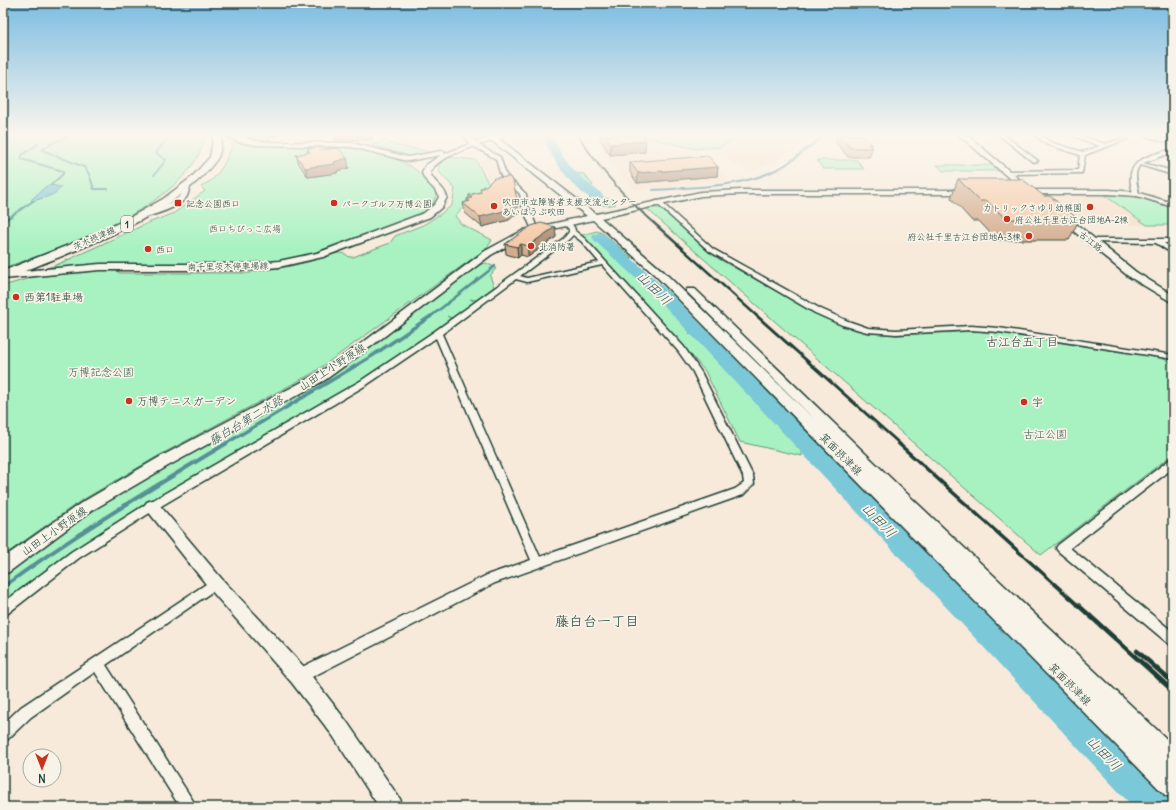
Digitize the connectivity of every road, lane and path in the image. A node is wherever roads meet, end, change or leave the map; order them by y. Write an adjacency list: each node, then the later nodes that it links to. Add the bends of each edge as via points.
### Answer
1 (202, 173): 24 (main road, 茨木摂津線 / 1, via 187,187 140,217 88,242)
2 (427, 173): 24 (main road, 南千里茨木停車場線, via 443,193 442,201 434,210 417,219 313,257 263,266 100,267)
3 (503, 173): 18 (street, via 523,194)
4 (543, 173): 16 (main road, 箕面摂津線)
5 (1007, 173): 6 (street); 10 (main road)
6 (1078, 173)
7 (1133, 173): 11 (street)
8 (982, 192): 12 (main road, via 741,192 701,194)
9 (1014, 192): 10 (main road)
10 (1031, 192): 11 (main road); 13 (main road)
11 (1136, 194): 14 (street)
12 (658, 202): 16 (main road); 28 (street, via 711,250 818,311 868,330 999,330)
13 (1043, 202)
14 (1173, 205)
15 (1053, 210): 19 (main road, 古江路)
16 (598, 216): 17 (main road, 山田上小野原線); 39 (main road, 箕面摂津線, via 672,273); 40 (main road, 箕面摂津線, via 660,274)
17 (569, 228): 18 (main road, 山田上小野原線); 23 (street); 25 (street, via 566,239)
18 (535, 230): 32 (main road, 山田上小野原線, via 488,254 320,377 86,507)
19 (1091, 241): 20 (street); 26 (main road, 古江路, via 1138,279)
20 (1157, 241): 21 (street); 22 (street)
21 (1173, 241)
22 (1173, 252)
23 (604, 263): 25 (street, via 527,280); 31 (street, via 681,349 697,372 748,476 749,484 739,492)
24 (3, 276)
25 (515, 277): 27 (street)
26 (1173, 300)
27 (438, 333): 30 (street, via 365,382); 31 (street)
28 (1173, 358)
29 (1173, 462): 35 (street, via 1062,548)
30 (152, 506): 33 (main road); 34 (street, via 75,555)
31 (537, 562): 37 (street, via 491,579)
32 (3, 566)
33 (215, 583): 36 (street); 37 (main road)
34 (3, 610)
35 (1173, 640)
36 (97, 663): 38 (street, via 26,712); 41 (street)
37 (299, 676): 42 (main road, via 340,729)
38 (3, 734)
39 (1173, 760)
40 (1173, 787)
41 (189, 807)
42 (392, 807)

